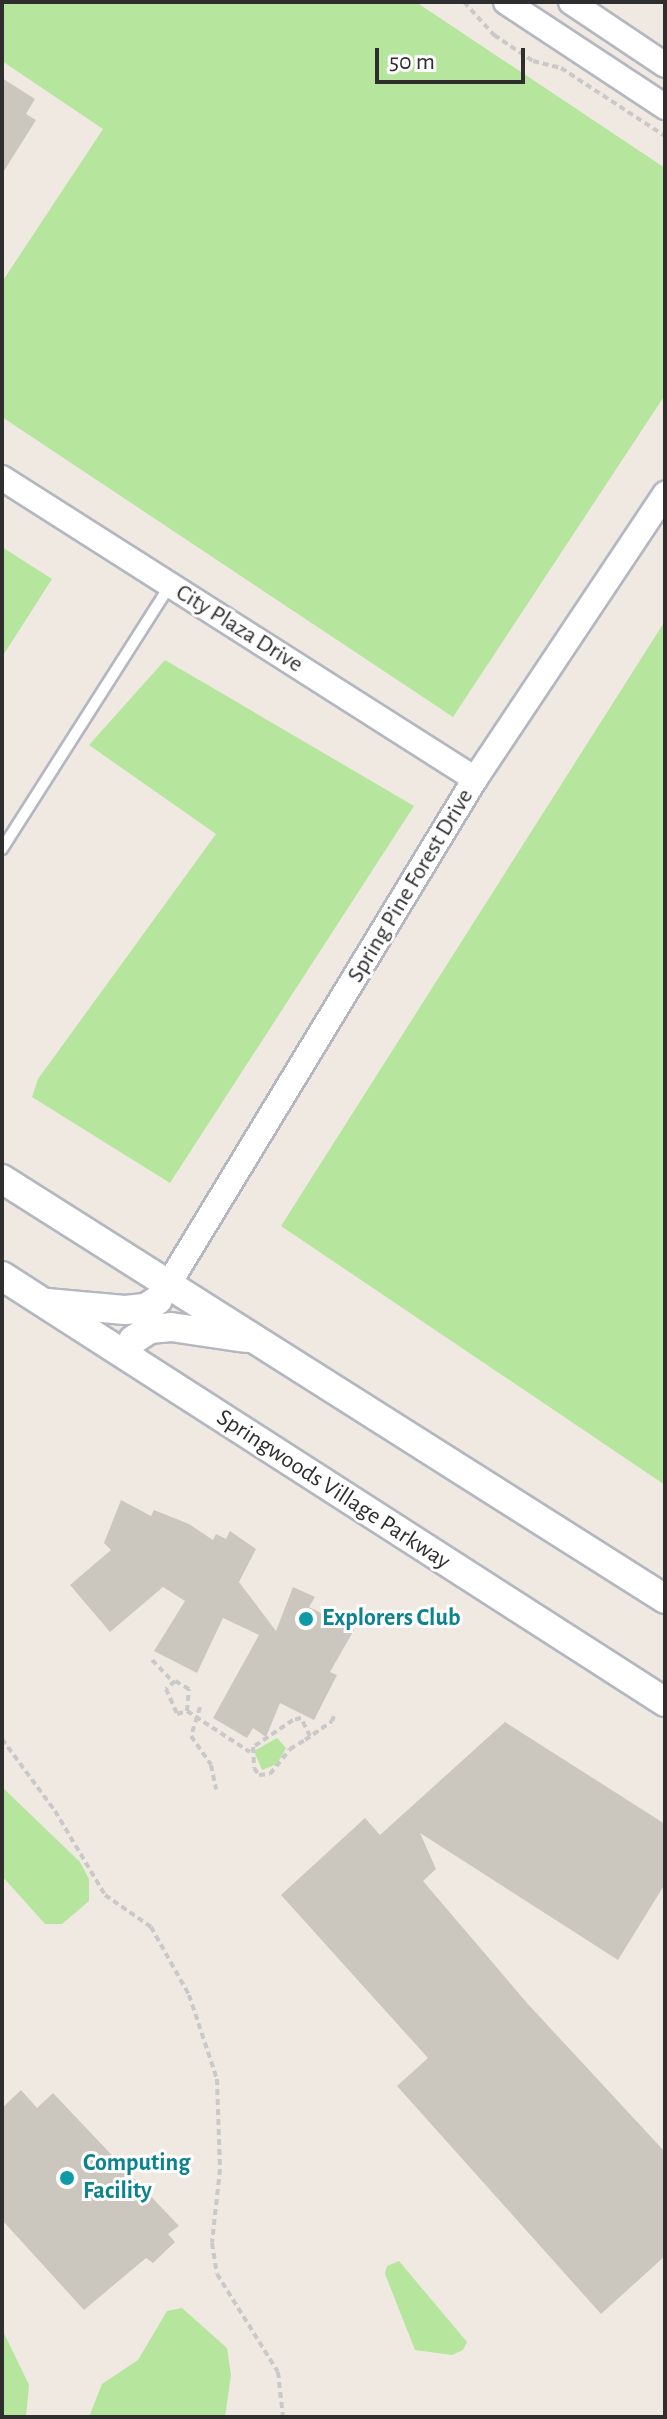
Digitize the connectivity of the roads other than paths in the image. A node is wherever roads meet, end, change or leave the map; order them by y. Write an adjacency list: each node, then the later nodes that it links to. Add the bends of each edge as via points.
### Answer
1 (506, 2): 3 (street)
2 (571, 2): 4 (street)
3 (538, 11): 5 (street)
4 (665, 65)
5 (665, 107)
6 (2, 478): 8 (street, City Plaza Drive)
7 (665, 494): 9 (street, Spring Pine Forest Drive)
8 (170, 585): 9 (street, City Plaza Drive); 10 (lane)
9 (475, 779): 13 (street, Spring Pine Forest Drive)
10 (2, 849)
11 (2, 1179): 13 (main road)
12 (2, 1276): 14 (main road, Springwoods Village Parkway)
13 (163, 1292): 14 (main road, via 145,1308 125,1310); 15 (main road)
14 (42, 1303): 18 (main road, Springwoods Village Parkway)
15 (255, 1339): 16 (main road, via 171,1327 150,1329); 17 (main road)
16 (133, 1340)
17 (665, 1599)
18 (665, 1702)

